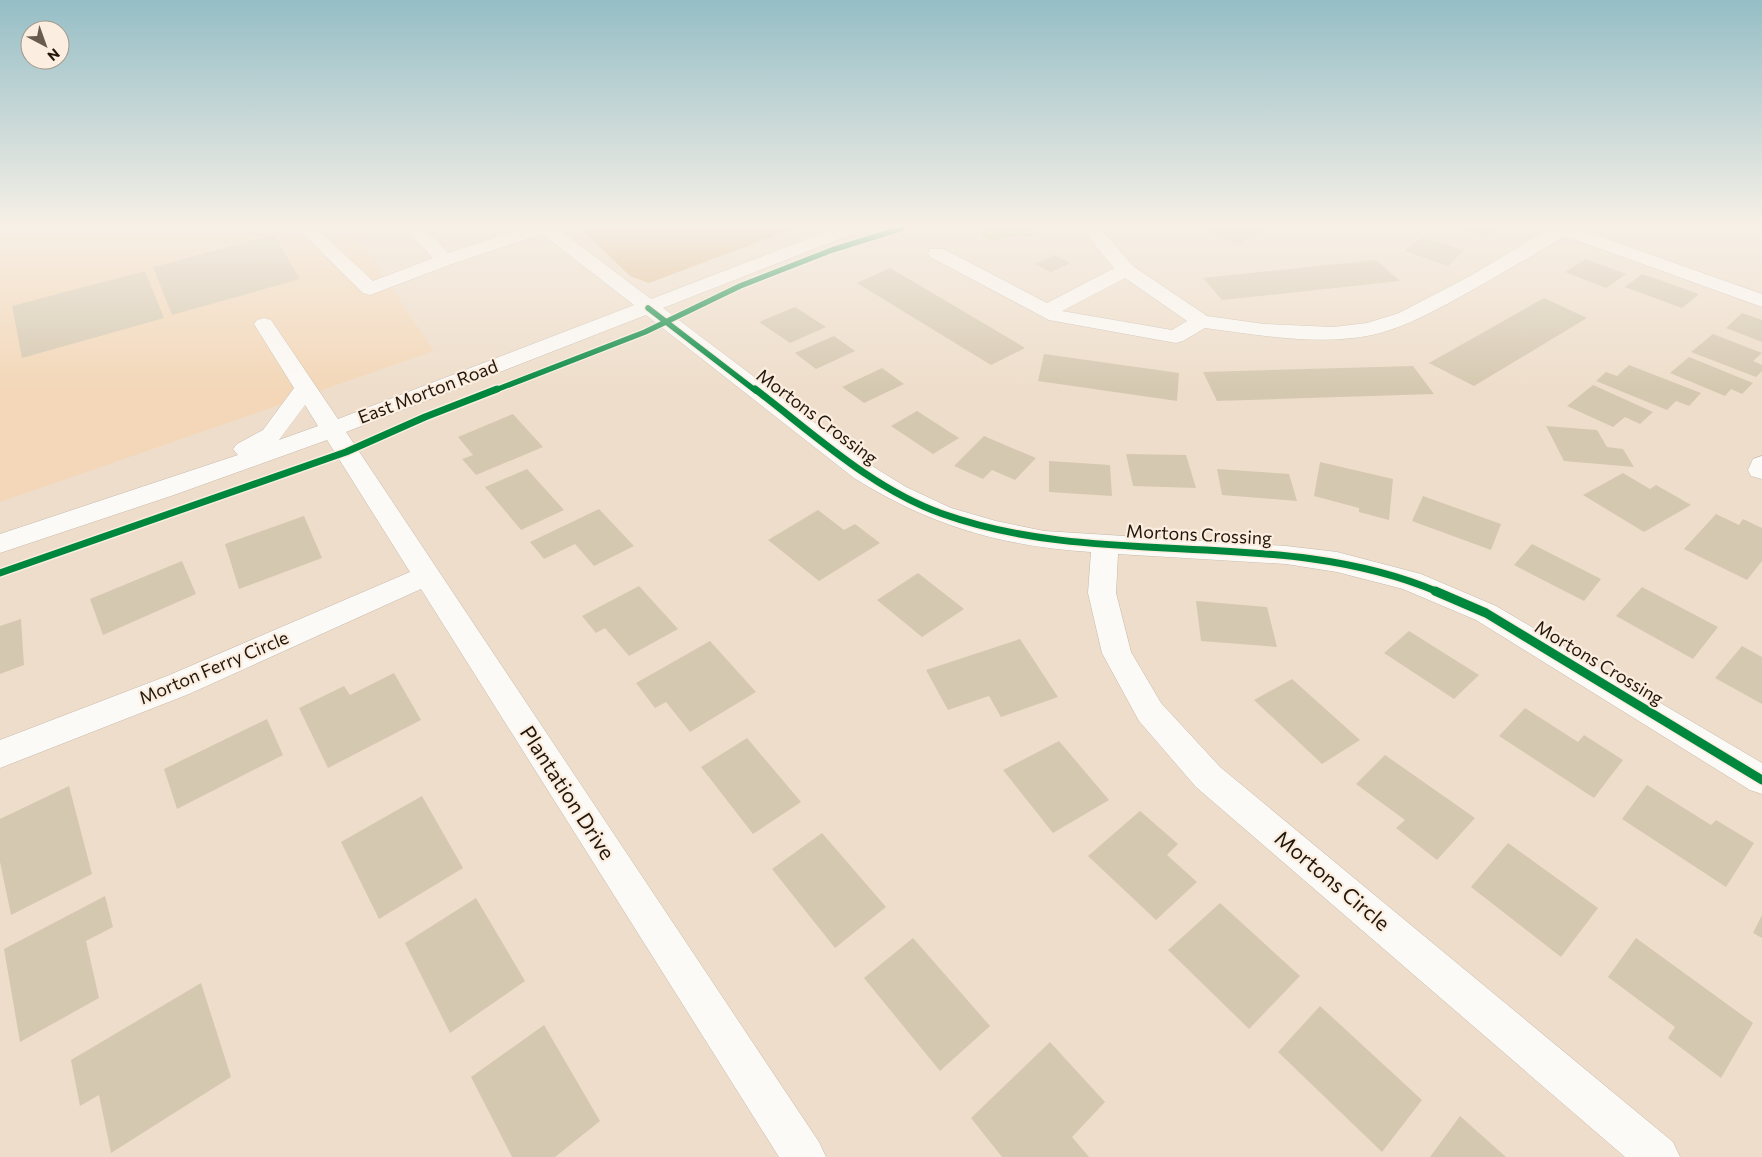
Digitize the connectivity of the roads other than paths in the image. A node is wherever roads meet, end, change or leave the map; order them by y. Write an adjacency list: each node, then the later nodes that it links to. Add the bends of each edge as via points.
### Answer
1 (363, 282): 2 (street, via 370,289)
2 (388, 282)
3 (614, 282): 11 (street, Mortons Crossing)
4 (714, 282): 11 (street, East Morton Road)
5 (992, 282): 12 (street)
6 (1103, 282): 12 (street)
7 (1144, 282): 13 (street)
8 (1473, 282): 13 (street, via 1406,317 1370,329 1303,332)
9 (1711, 282): 10 (street)
10 (1762, 300)
11 (648, 308): 16 (street, East Morton Road); 21 (street, Mortons Crossing, via 863,472 897,493 942,514 994,530 1044,540)
12 (1047, 311): 13 (street, via 1056,316 1176,337)
13 (1201, 321)
14 (264, 324): 15 (street, Plantation Drive)
15 (305, 389): 16 (street, Plantation Drive); 19 (street, via 271,435)
16 (331, 430): 19 (street, East Morton Road); 22 (street, Plantation Drive)
17 (1762, 464): 18 (street)
18 (1762, 471)
19 (182, 483): 20 (street, East Morton Road)
20 (0, 544)
21 (1105, 544): 24 (street, Mortons Crossing, via 1286,555 1337,562 1411,581 1486,612); 26 (street, Mortons Circle, via 1102,593 1117,653 1150,712 1208,777)
22 (426, 576): 23 (street, Morton Ferry Circle, via 178,685); 25 (street, Plantation Drive)
23 (0, 754)
24 (1762, 780)
25 (804, 1157)
26 (1658, 1157)

